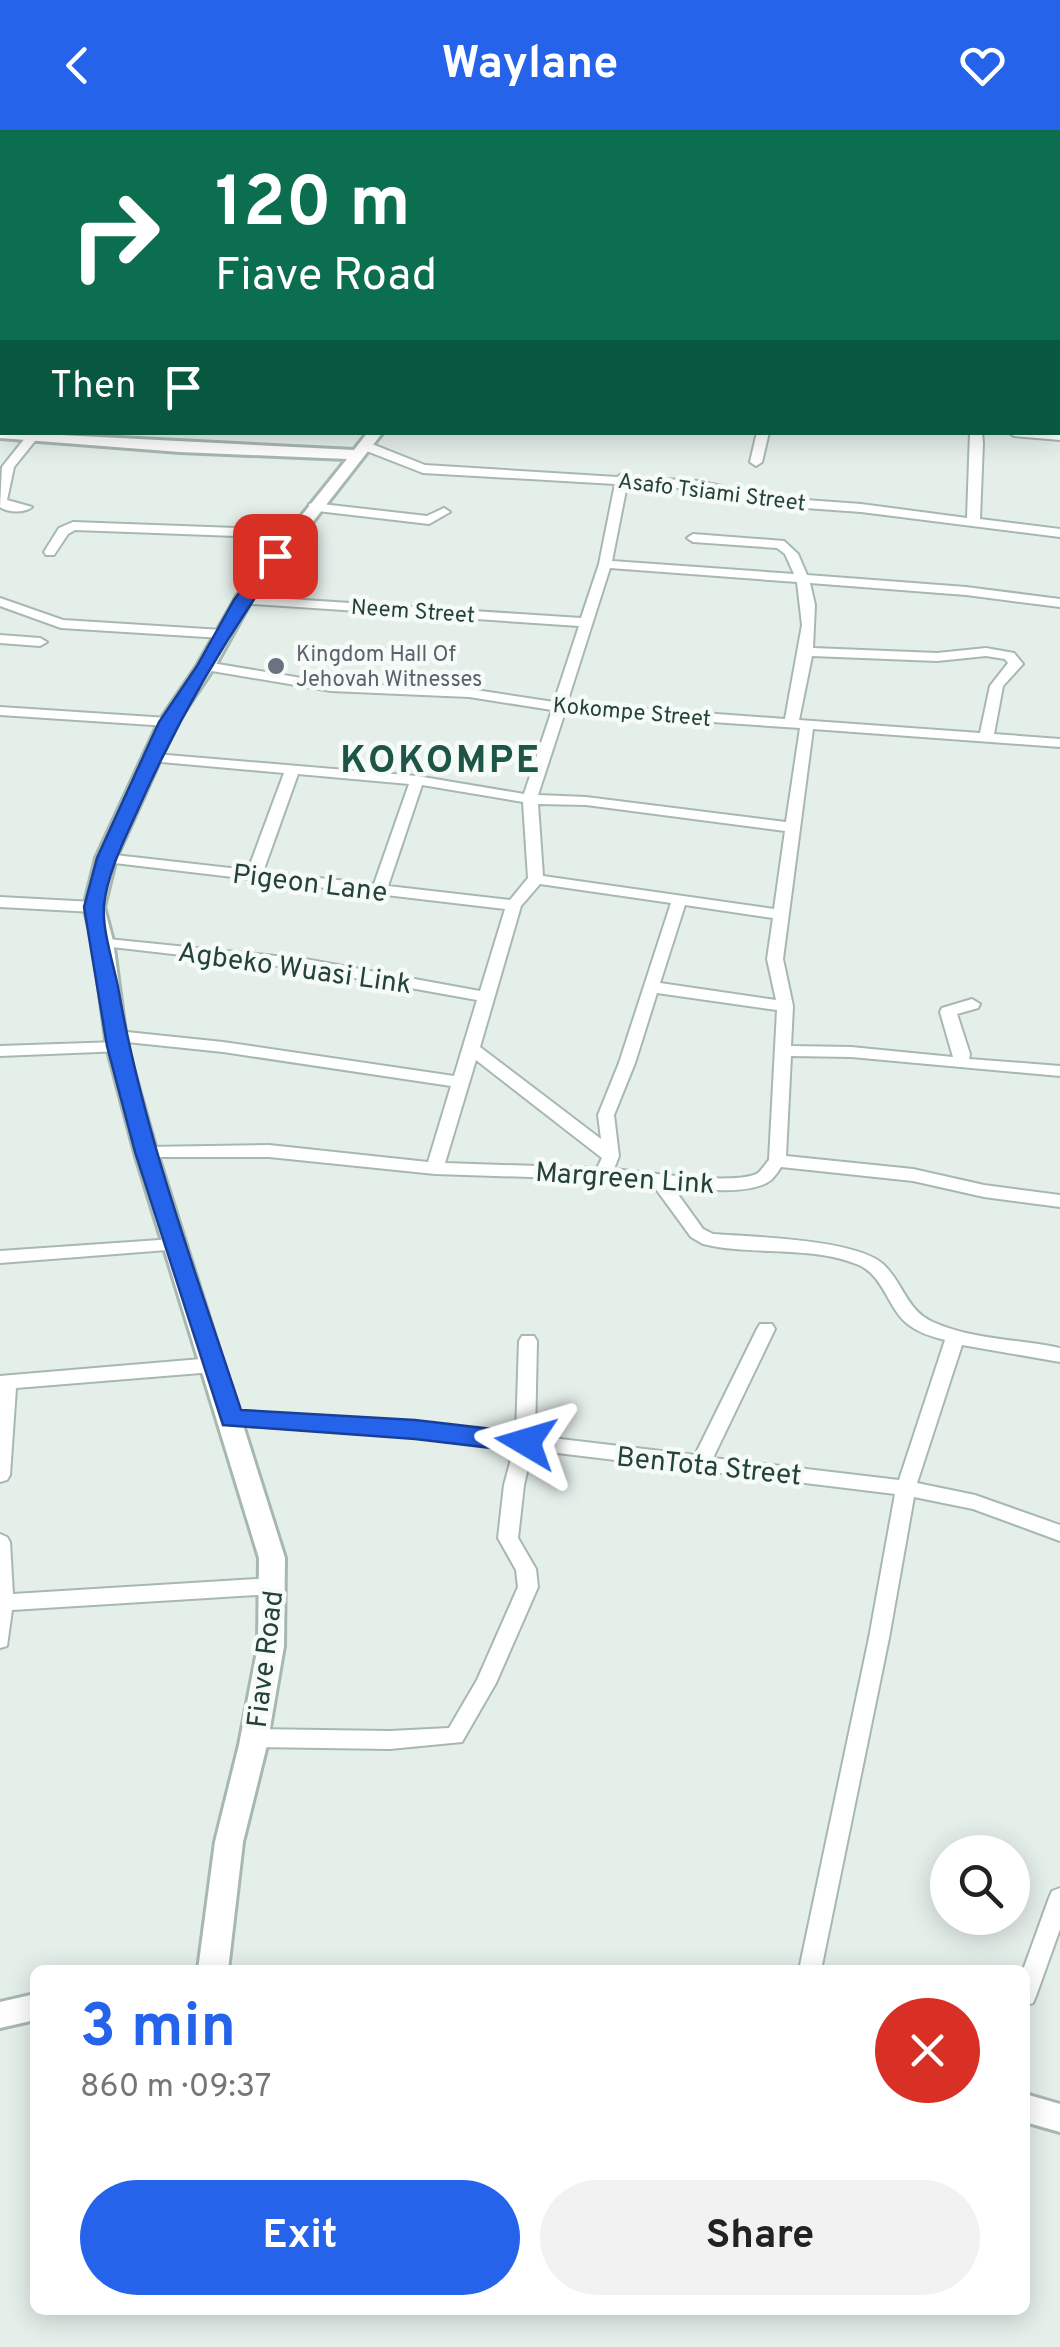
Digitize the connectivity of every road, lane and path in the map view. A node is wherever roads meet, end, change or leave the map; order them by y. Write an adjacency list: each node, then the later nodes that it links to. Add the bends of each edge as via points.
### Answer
1 (41, 435): 4 (street); 7 (street, via 8,466 1,501)
2 (762, 435): 5 (street)
3 (977, 435): 10 (street)
4 (368, 445): 6 (street, Asafo Tsiami Street, via 403,464 442,472); 8 (street, Fiave Road)
5 (756, 462)
6 (622, 478): 10 (street, Asafo Tsiami Street); 15 (street)
7 (26, 507)
8 (313, 507): 9 (street, via 429,520); 12 (street, Fiave Road)
9 (444, 512)
10 (974, 523): 11 (street, Asafo Tsiami Street)
11 (1060, 533)
12 (292, 534): 14 (street, via 72,526); 17 (street, Fiave Road)
13 (692, 538): 16 (street, via 780,544 792,550)
14 (50, 552)
15 (605, 564): 16 (street); 20 (street)
16 (806, 578): 19 (street); 24 (street)
17 (243, 600): 20 (street, Neem Street); 21 (street, Fiave Road)
18 (0, 602): 21 (street, via 61,624)
19 (1060, 602)
20 (584, 622): 26 (street)
21 (222, 634): 25 (street, Fiave Road)
22 (0, 639): 23 (street)
23 (40, 642)
24 (805, 652): 29 (street); 30 (street, via 1009,656 1016,664 994,687)
25 (206, 666): 26 (street, Kokompe Street, via 331,687 469,693); 28 (street, Fiave Road)
26 (559, 707): 29 (street, Kokompe Street); 35 (street)
27 (0, 711): 28 (street)
28 (168, 722): 32 (street, Fiave Road)
29 (799, 724): 30 (street, Kokompe Street); 36 (street)
30 (987, 735): 31 (street, Kokompe Street)
31 (1060, 743)
32 (155, 758): 33 (street); 37 (street, Fiave Road)
33 (294, 770): 34 (street); 38 (street)
34 (417, 780): 35 (street); 40 (street)
35 (530, 799): 36 (street); 39 (street)
36 (795, 828): 45 (street)
37 (106, 858): 38 (street, Pigeon Lane); 44 (street, Fiave Road)
38 (254, 875): 40 (street, Pigeon Lane)
39 (536, 879): 41 (street); 43 (street)
40 (380, 891): 43 (street, Pigeon Lane)
41 (680, 898): 45 (street); 47 (street)
42 (0, 902): 44 (street)
43 (514, 905): 48 (street)
44 (94, 907): 46 (street, Fiave Road)
45 (782, 915): 50 (street, via 775,960)
46 (102, 942): 48 (street, Agbeko Wuasi Link, via 305,964); 51 (street, Fiave Road)
47 (652, 988): 50 (street); 59 (street, via 606,1115)
48 (486, 997): 52 (street)
49 (972, 1004): 55 (street, via 948,1012 962,1054)
50 (784, 1006): 54 (street)
51 (117, 1042): 53 (street); 57 (street, via 222,1047); 58 (street, Fiave Road)
52 (471, 1048): 57 (street); 59 (street)
53 (0, 1051)
54 (782, 1051): 55 (street, via 840,1048); 60 (street)
55 (959, 1064): 56 (street)
56 (1060, 1072)
57 (459, 1082): 61 (street)
58 (146, 1152): 61 (street, Margreen Link, via 269,1151); 65 (street, Fiave Road)
59 (611, 1156): 62 (street)
60 (778, 1162): 63 (street, Margreen Link, via 766,1176 737,1184); 64 (street, via 913,1174)
61 (435, 1168): 62 (street, Margreen Link)
62 (603, 1174): 63 (street, Margreen Link)
63 (658, 1178): 68 (street, via 709,1240 828,1252 874,1264 902,1312)
64 (1060, 1201)
65 (174, 1246): 66 (street); 71 (street, Fiave Road)
66 (0, 1257)
67 (766, 1329): 75 (street)
68 (956, 1339): 70 (street); 77 (street)
69 (528, 1341): 74 (street)
70 (1060, 1355)
71 (213, 1365): 72 (street); 73 (street, Fiave Road)
72 (4, 1383): 76 (street)
73 (231, 1418): 74 (street, BenTota Street); 80 (street, Fiave Road, via 272,1558)
74 (526, 1442): 75 (street, BenTota Street); 83 (street, via 508,1538 528,1587 455,1736)
75 (699, 1466): 77 (street, BenTota Street)
76 (0, 1474)
77 (906, 1488): 78 (street, BenTota Street, via 976,1502); 86 (street)
78 (1060, 1533)
79 (0, 1542): 81 (street)
80 (274, 1586): 81 (street); 83 (street, Fiave Road)
81 (3, 1604): 82 (street)
82 (0, 1640)
83 (254, 1738): 85 (street, Fiave Road)
84 (1060, 1898): 87 (street)
85 (213, 1965)
86 (811, 1965)
87 (1030, 1982)
88 (30, 2008): 89 (street)
89 (0, 2015)
90 (1030, 2109): 91 (street)
91 (1060, 2118)

